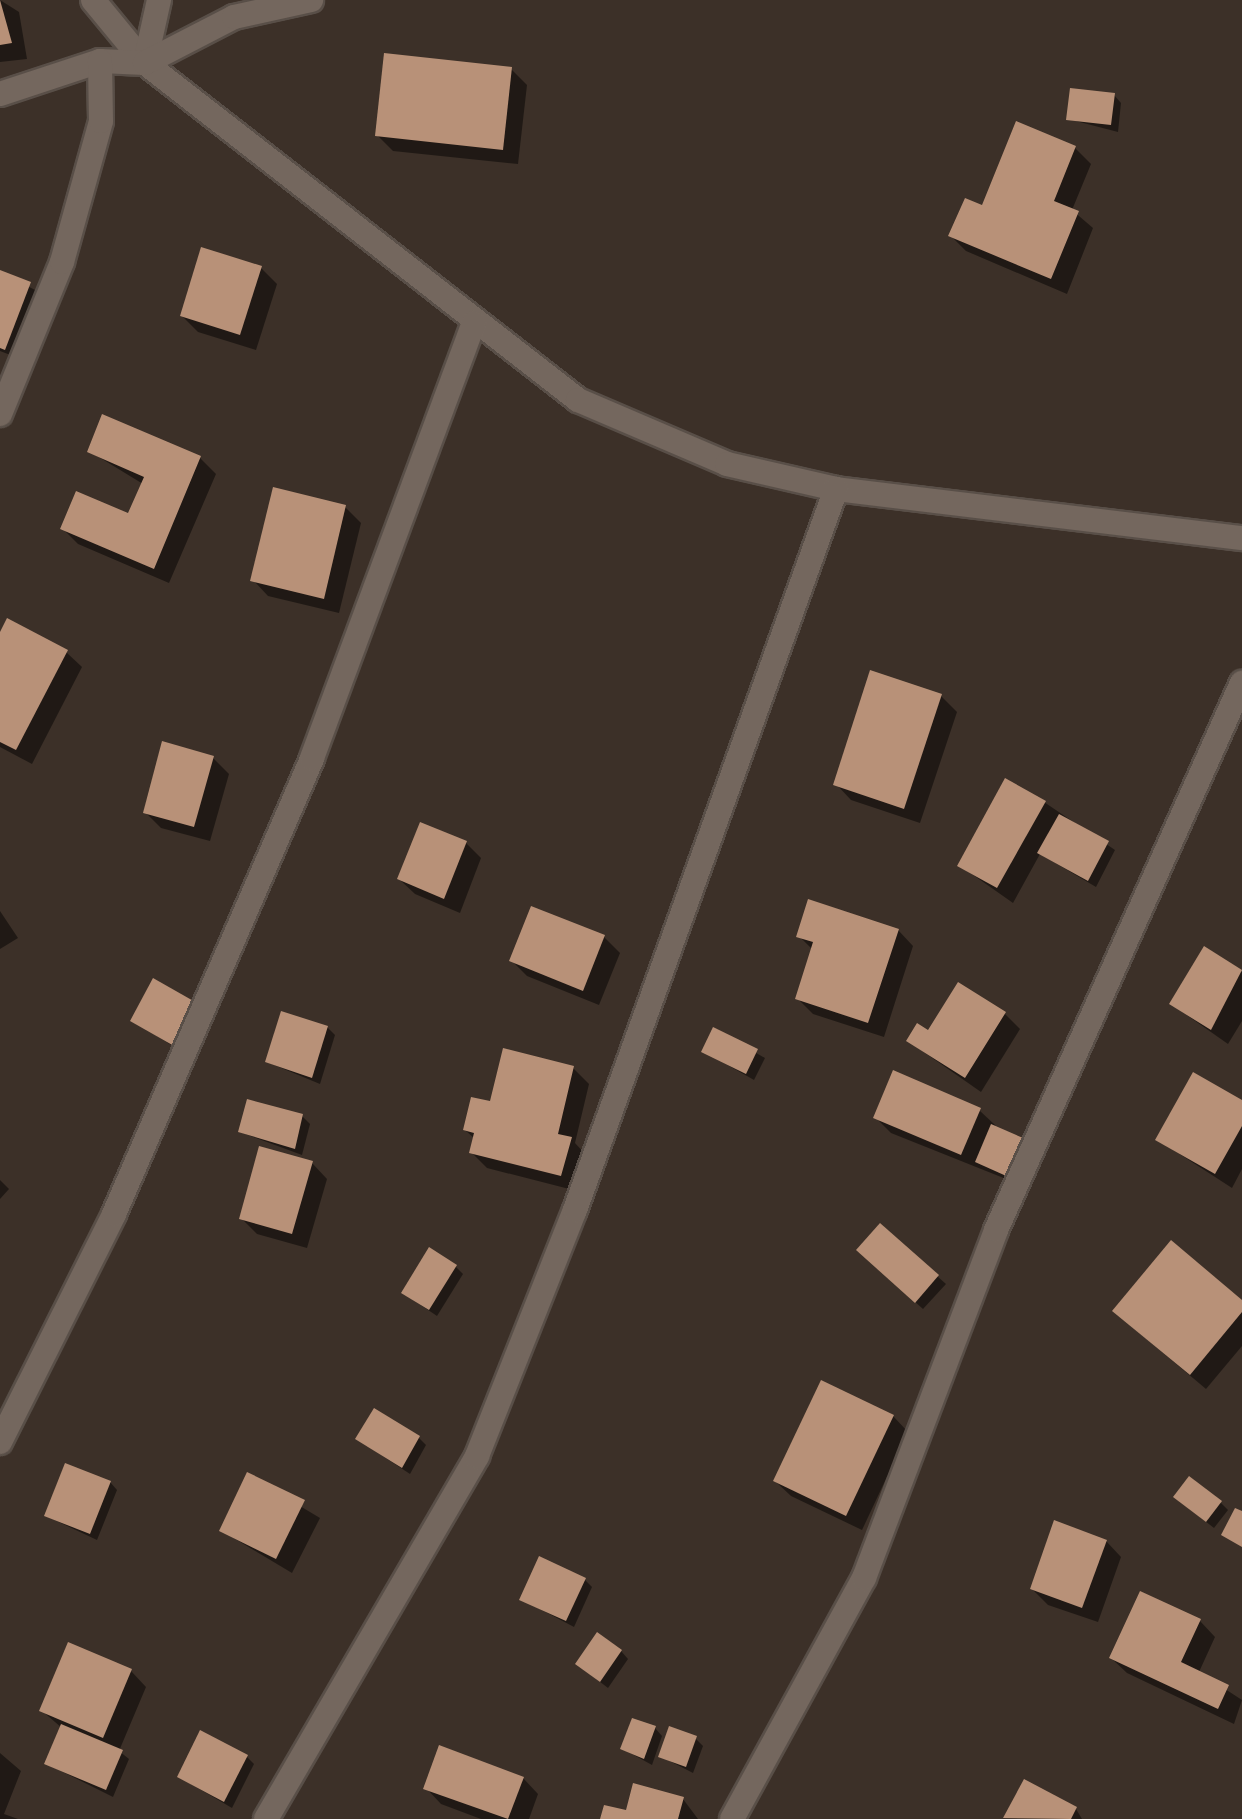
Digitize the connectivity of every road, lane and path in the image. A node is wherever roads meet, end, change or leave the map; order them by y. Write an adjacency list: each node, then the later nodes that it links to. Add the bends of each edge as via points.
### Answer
1 (93, 0): 5 (street)
2 (159, 0): 5 (street)
3 (311, 0): 5 (street, via 234,17)
4 (100, 61): 5 (street); 6 (street); 8 (street, via 101,121 62,262)
5 (145, 63): 7 (street, via 378,238)
6 (0, 94)
7 (474, 323): 9 (street, via 578,400 727,464); 12 (street, via 312,758 114,1214)
8 (0, 414)
9 (836, 489): 10 (street); 13 (street, via 575,1210 477,1456)
10 (1242, 538)
11 (1242, 683): 14 (street, via 996,1230 864,1578)
12 (0, 1442)
13 (266, 1819)
14 (732, 1819)

